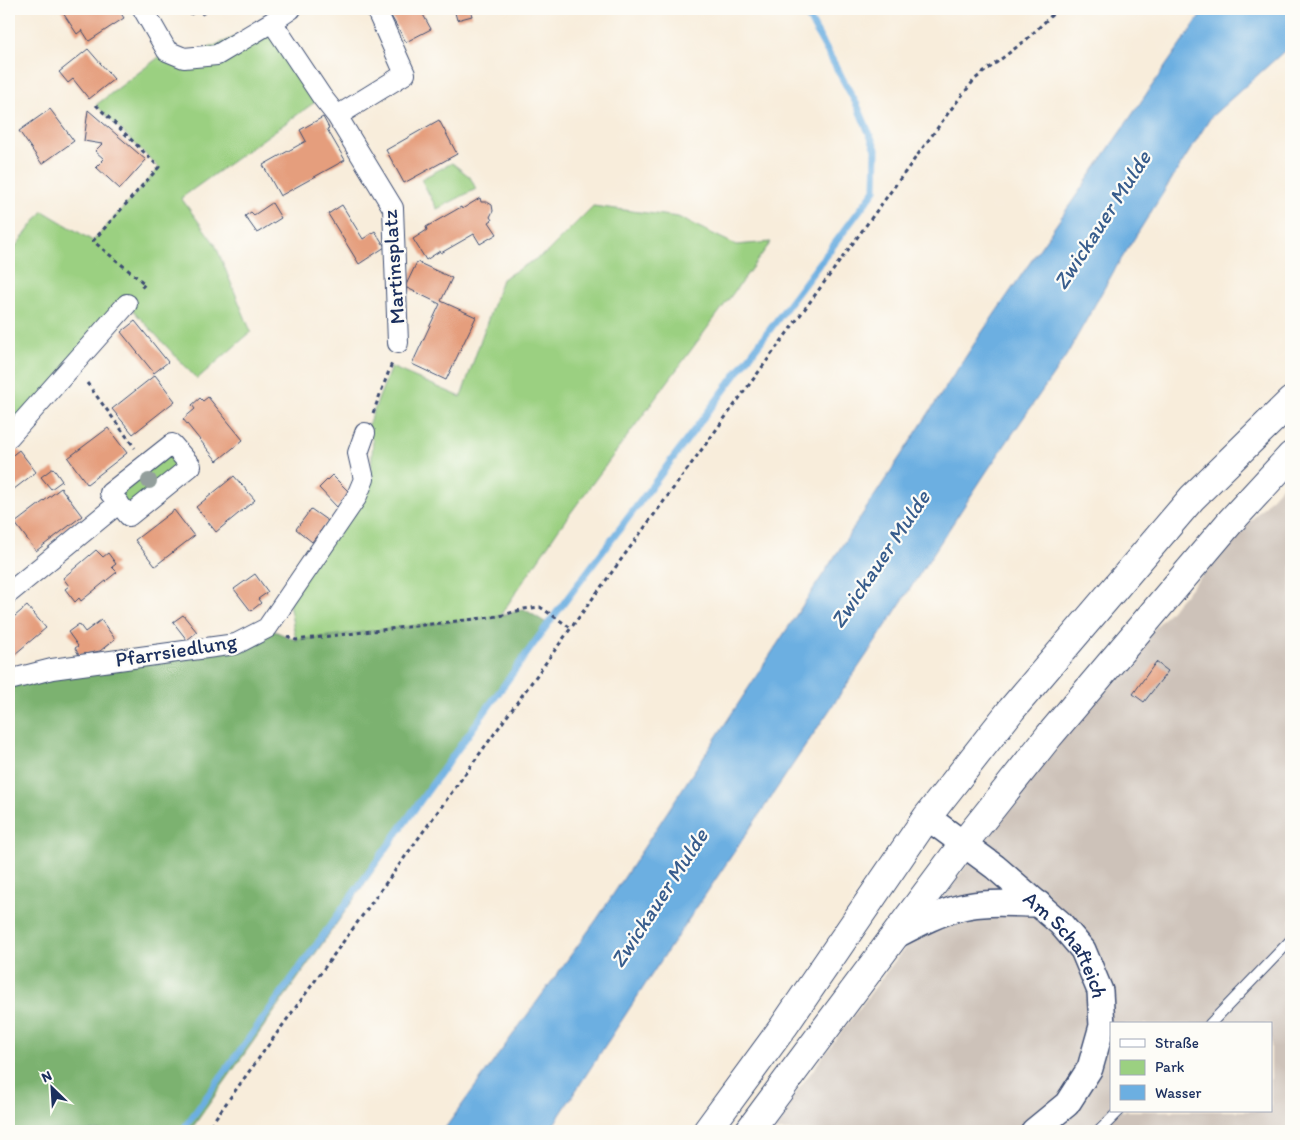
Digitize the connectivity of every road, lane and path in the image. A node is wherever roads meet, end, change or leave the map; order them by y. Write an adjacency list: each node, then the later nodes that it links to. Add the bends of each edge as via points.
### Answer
1 (143, 9): 5 (street, via 167,51 184,58 217,55)
2 (291, 9): 5 (street)
3 (376, 9): 7 (street, via 406,74)
4 (1058, 9): 19 (path, via 1026,40 975,79 952,108)
5 (272, 22): 7 (street, Martinsplatz)
6 (96, 105): 8 (path, via 159,167 92,241 145,284)
7 (337, 116): 9 (street, Martinsplatz, via 393,208)
8 (127, 304): 10 (street)
9 (398, 343): 12 (path)
10 (73, 364): 13 (street); 15 (path)
11 (1291, 401): 21 (main road, via 1192,498 1012,709)
12 (365, 433): 18 (street, Pfarrsiedlung, via 358,453 364,480 356,498)
13 (9, 437)
14 (1291, 456): 22 (main road, via 1231,521 1080,699)
15 (148, 464): 16 (street, via 110,493); 16 (street, via 172,444 191,466 130,516)
16 (119, 503): 17 (street)
17 (9, 593)
18 (267, 628): 19 (path, via 296,640 500,616 540,607); 20 (street, Pfarrsiedlung, via 236,644 52,669)
19 (571, 628): 28 (path)
20 (9, 680)
21 (927, 817): 22 (street, Am Schafteich); 29 (main road)
22 (964, 843): 23 (street, Am Schafteich); 24 (main road)
23 (1039, 904): 24 (street, via 991,903 962,907 932,917); 31 (street, Am Schafteich, via 1083,950 1100,991 1102,1026 1090,1068 1067,1104)
24 (895, 936): 30 (main road)
25 (1291, 940): 26 (lane)
26 (1212, 1022)
27 (1118, 1112): 32 (lane)
28 (206, 1131)
29 (707, 1131)
30 (749, 1131)
31 (1034, 1131)
32 (1099, 1131)

